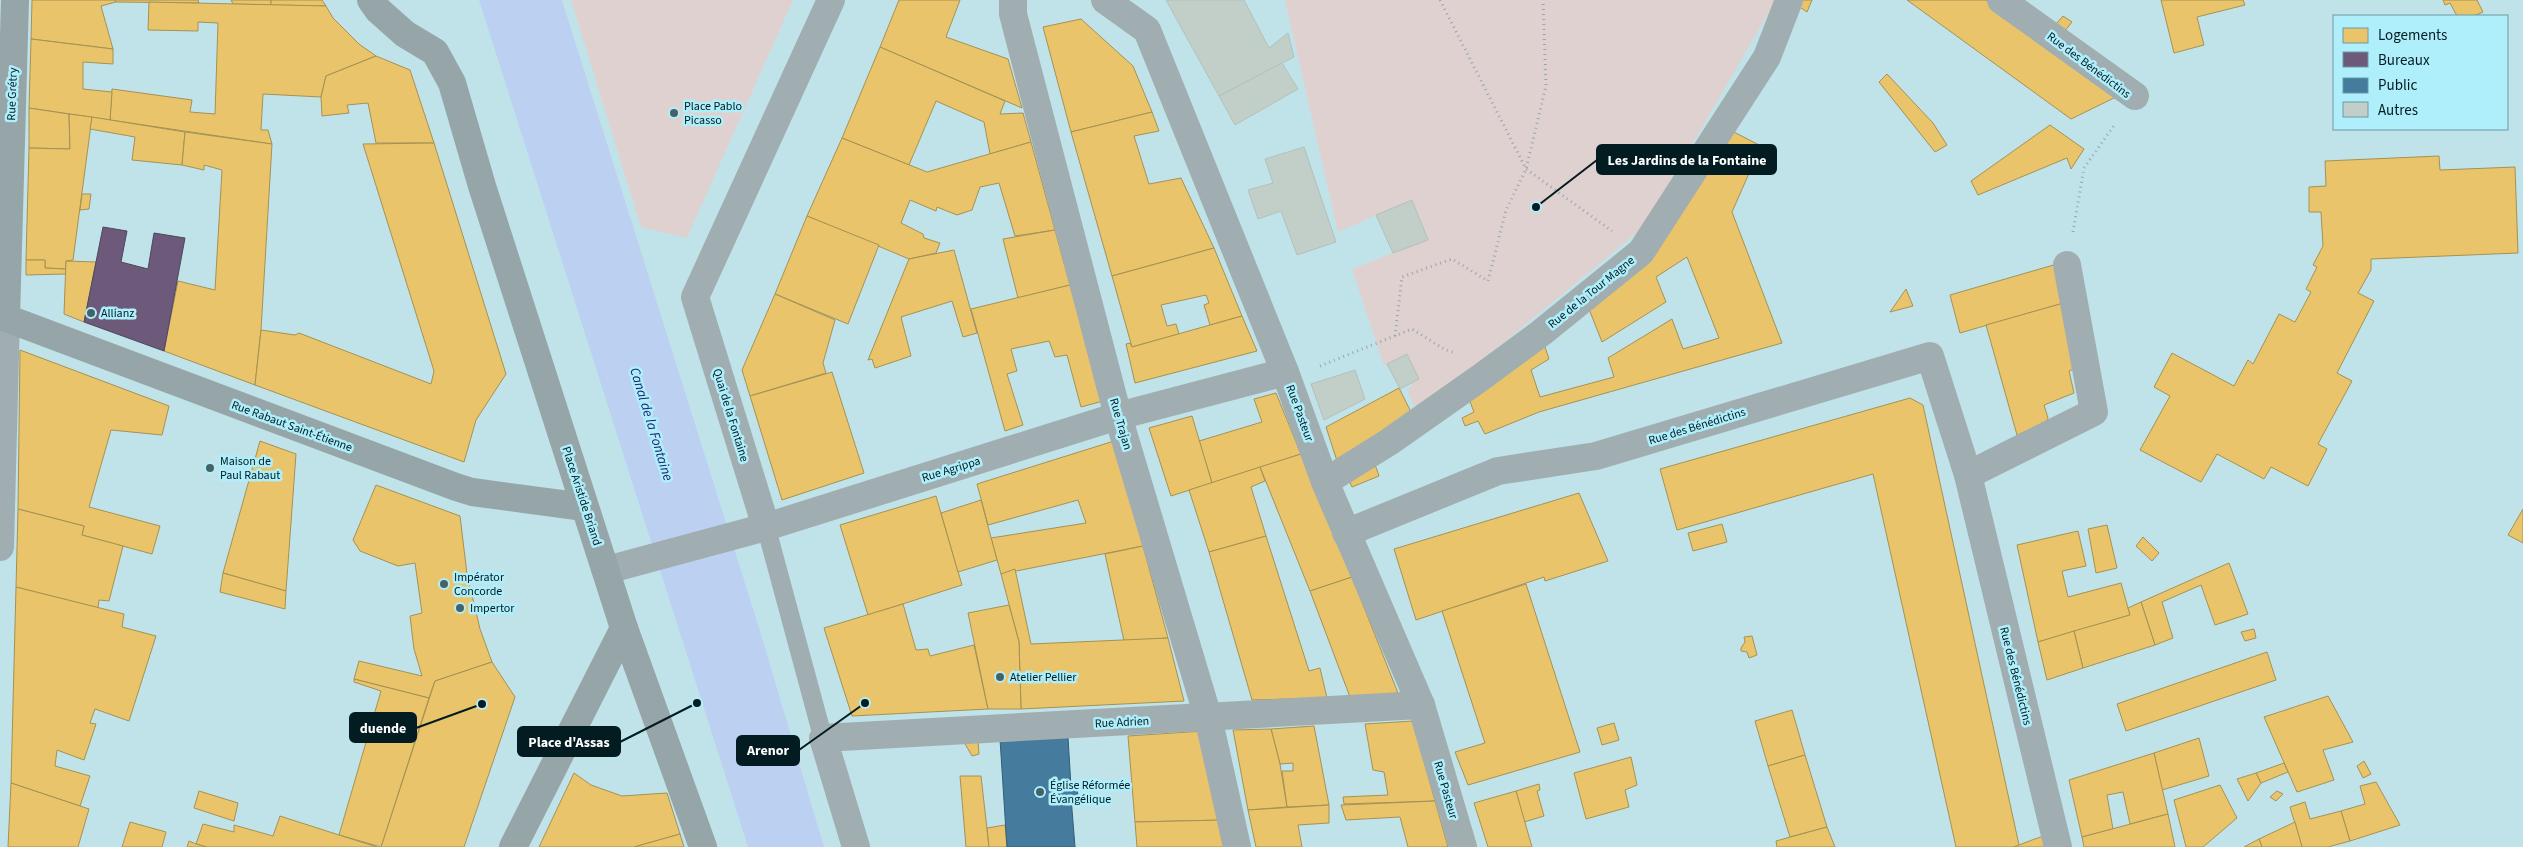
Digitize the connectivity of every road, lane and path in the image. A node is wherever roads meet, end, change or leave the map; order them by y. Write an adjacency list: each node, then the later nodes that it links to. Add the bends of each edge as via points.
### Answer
1 (15, 0): 14 (street, Rue Grétry)
2 (371, 0): 21 (street, Place Aristide Briand, via 406,34 435,52 452,83)
3 (831, 0): 22 (street, Quai de la Fontaine, via 695,297)
4 (1013, 0): 18 (street, Rue Trajan, via 1013,14)
5 (1105, 0): 16 (street, Rue Pasteur, via 1147,30)
6 (1440, 0): 11 (path)
7 (1543, 0): 11 (path, via 1546,86)
8 (1789, 0): 12 (street, Rue de la Tour Magne, via 1767,57)
9 (2001, 0): 10 (street, Rue des Bénédictins)
10 (2135, 96): 13 (path, Rue des Bénédictins, via 2084,168)
11 (1526, 169): 12 (path); 15 (path, via 1506,210 1488,281 1452,259 1402,277)
12 (1641, 252): 17 (street, Rue de la Tour Magne)
13 (2067, 265): 19 (street, via 2094,412)
14 (3, 318): 21 (street, Rue Rabaut Saint-Étienne, via 456,487); 24 (street, Rue Grétry)
15 (1395, 336): 16 (path); 17 (path, via 1412,329 1465,356)
16 (1286, 376): 18 (street, Rue Agrippa); 20 (street, Rue Pasteur)
17 (1480, 378): 20 (street, Rue de la Tour Magne)
18 (1118, 416): 22 (street, Rue Agrippa); 28 (street, Rue Trajan)
19 (1968, 475): 23 (street, Rue des Bénédictins, via 1930,356 1596,456 1498,471); 35 (street, Rue des Bénédictins)
20 (1325, 482): 23 (street, Rue Pasteur)
21 (584, 507): 25 (street, Place Aristide Briand)
22 (755, 530): 25 (street, Rue Agrippa); 29 (lane, Quai de la Fontaine)
23 (1346, 532): 27 (street, Rue Pasteur)
24 (0, 547)
25 (612, 567): 26 (street, Place Aristide Briand)
26 (624, 628): 30 (street); 31 (street)
27 (1421, 705): 28 (street, Rue Adrien); 34 (street, Rue Pasteur)
28 (1208, 717): 29 (street, Rue Adrien); 33 (street, Rue Trajan)
29 (823, 738): 32 (street, Quai de la Fontaine)
30 (514, 847)
31 (703, 847)
32 (856, 847)
33 (1236, 847)
34 (1463, 847)
35 (2058, 847)

